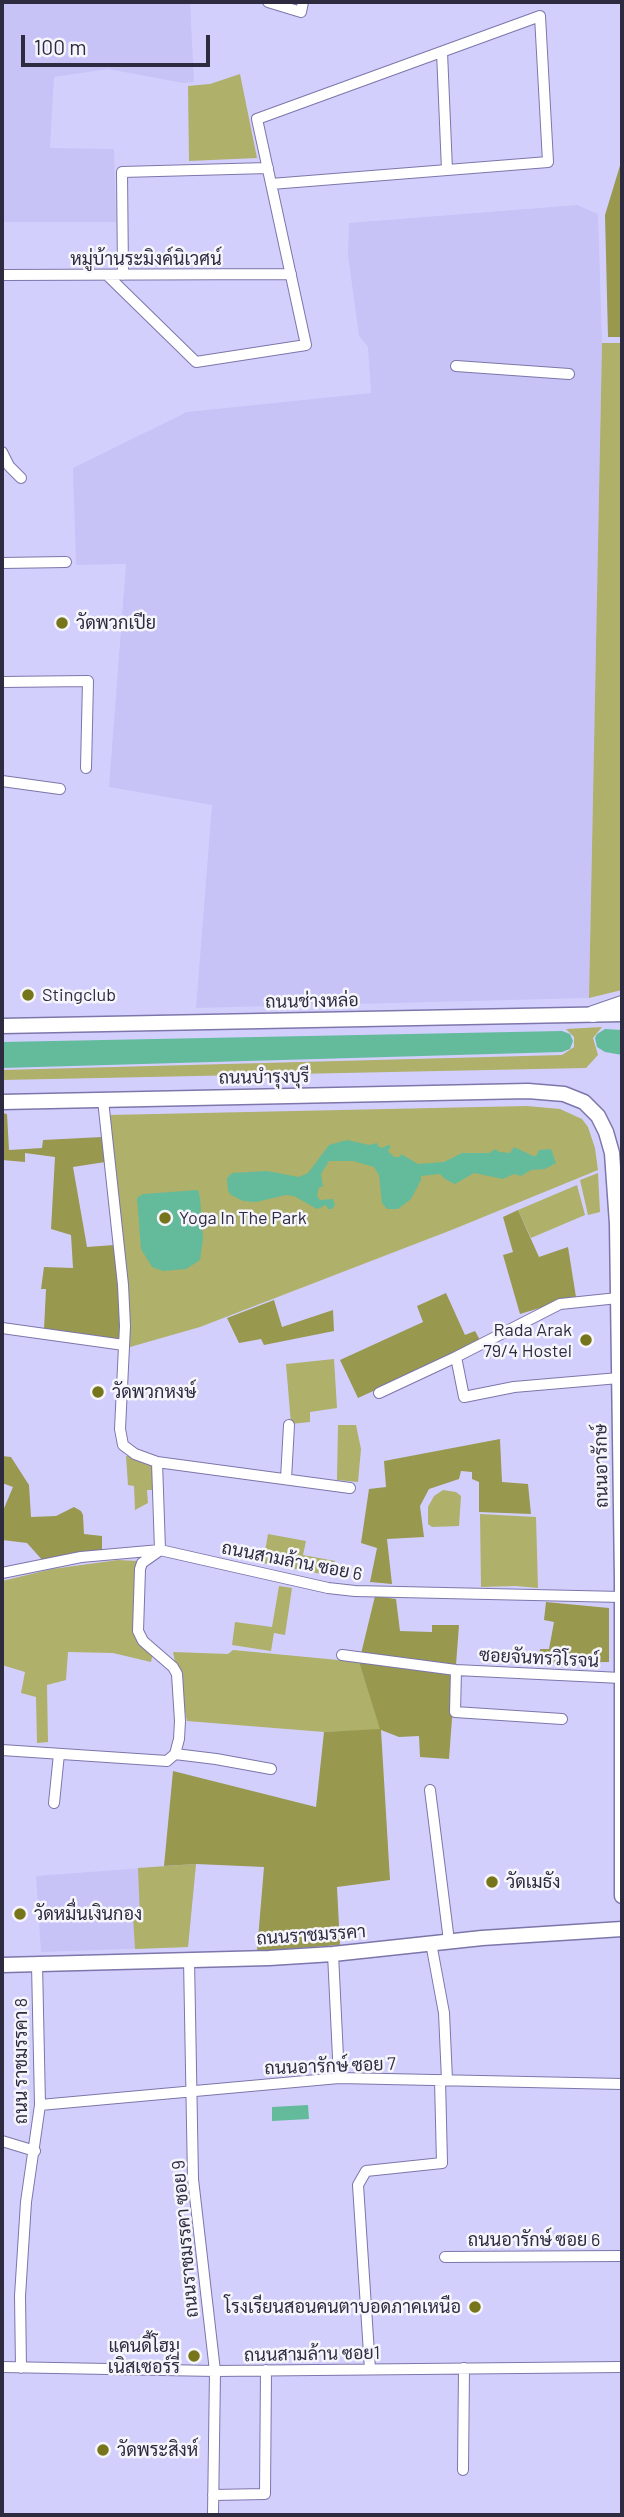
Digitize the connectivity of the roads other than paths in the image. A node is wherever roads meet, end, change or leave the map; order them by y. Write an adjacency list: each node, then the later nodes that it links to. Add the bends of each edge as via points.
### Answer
1 (268, 2): 2 (street, via 301,12)
2 (303, 2)
3 (442, 52): 4 (street, via 257,119); 5 (street); 5 (street, via 540,16 548,162)
4 (268, 168): 6 (street); 10 (street, via 122,172)
5 (447, 170): 6 (street)
6 (271, 184): 7 (street)
7 (291, 274): 9 (street, via 306,345 196,362); 10 (street, หมู่บ้านระมิงค์นิเวศน์)
8 (2, 275): 9 (street, หมู่บ้านระมิงค์นิเวศน์)
9 (107, 275): 10 (street, หมู่บ้านระมิงค์นิเวศน์)
10 (123, 275)
11 (456, 366): 12 (street)
12 (569, 374)
13 (2, 452): 14 (street)
14 (21, 478)
15 (66, 562): 16 (street)
16 (2, 563)
17 (2, 682): 18 (street, via 89,681)
18 (86, 768)
19 (2, 781): 20 (street)
20 (60, 789)
21 (622, 1003): 22 (main road)
22 (593, 1014): 23 (main road, ถนนช่างหล่อ); 24 (main road, ถนนช่างหล่อ)
23 (622, 1014)
24 (2, 1027)
25 (527, 1091): 26 (main road, ถนนบำรุงบุรี); 28 (main road, ถนนอารักษ์, via 564,1094 584,1102 606,1132 615,1169)
26 (103, 1100): 27 (main road, ถนนบำรุงบุรี); 30 (street, via 123,1285)
27 (2, 1102)
28 (618, 1298): 31 (street, via 560,1304); 32 (main road, ถนนอารักษ์)
29 (2, 1328): 30 (street)
30 (124, 1345): 35 (street, via 123,1446)
31 (456, 1357): 32 (street, via 464,1397 514,1387); 33 (street)
32 (619, 1378): 40 (main road, ถนนอารักษ์)
33 (379, 1393)
34 (289, 1425): 36 (street)
35 (157, 1462): 36 (street); 38 (street)
36 (286, 1479): 37 (street)
37 (349, 1488)
38 (160, 1550): 39 (street, ถนนสามล้าน ซอย 6, via 81,1557); 40 (street, ถนนสามล้าน ซอย 6, via 355,1591); 47 (street, via 140,1569 138,1631 177,1674 180,1721)
39 (2, 1573)
40 (622, 1597): 43 (main road, ถนนอารักษ์)
41 (342, 1655): 42 (street, ซอยจันทรวิโรจน์)
42 (456, 1670): 43 (street, ซอยจันทรวิโรจน์); 44 (street, via 455,1712)
43 (621, 1678): 51 (main road, ถนนอารักษ์)
44 (562, 1719)
45 (2, 1750): 46 (street)
46 (59, 1754): 47 (street, via 167,1761); 50 (street)
47 (175, 1754): 48 (street)
48 (271, 1769)
49 (430, 1790): 54 (street)
50 (54, 1804)
51 (622, 1889): 52 (main road, ถนนอารักษ์)
52 (622, 1896)
53 (622, 1929): 54 (main road, ถนนราชมรรคา)
54 (449, 1941): 55 (main road, ถนนราชมรรคา)
55 (430, 1943): 56 (main road, ถนนราชมรรคา); 61 (street, via 444,2013)
56 (333, 1954): 57 (main road, ถนนราชมรรคา); 60 (street)
57 (189, 1959): 58 (main road, ถนนราชมรรคา); 63 (street, ถนนราชมรรคา ซอย 9)
58 (37, 1964): 59 (main road, ถนนราชมรรคา); 64 (street, ถนน ราชมรรคา 8)
59 (2, 1965)
60 (340, 2078): 61 (street, ถนนอารักษ์ ซอย 7); 63 (street, ถนนอารักษ์ ซอย 7)
61 (444, 2080): 62 (street, ถนนอารักษ์ ซอย 7); 73 (street, via 442,2164 366,2171 358,2185)
62 (622, 2084)
63 (192, 2090): 64 (street, ถนนอารักษ์ ซอย 7); 75 (street, ถนนราชมรรคา ซอย 9, via 193,2179)
64 (40, 2105): 66 (street, ถนน ราชมรรคา 8)
65 (2, 2141): 66 (street)
66 (35, 2151): 71 (street, ถนน ราชมรรคา 8, via 26,2202)
67 (622, 2256): 68 (street, ถนนอารักษ์ ซอย 6)
68 (445, 2257)
69 (2, 2367): 71 (street, ถนนสามล้าน ซอย1)
70 (622, 2367): 72 (street, ถนนสามล้าน ซอย1)
71 (21, 2368): 75 (street, ถนนสามล้าน ซอย1)
72 (464, 2368): 73 (street, ถนนสามล้าน ซอย1); 76 (street)
73 (370, 2369): 74 (street, ถนนสามล้าน ซอย1)
74 (266, 2370): 75 (street, ถนนสามล้าน ซอย1); 77 (street, via 265,2494)
75 (215, 2371): 77 (street, ถนนราชมรรคา ซอย 9)
76 (463, 2470)
77 (213, 2495): 78 (street, ถนนราชมรรคา ซอย 9)
78 (213, 2515)

